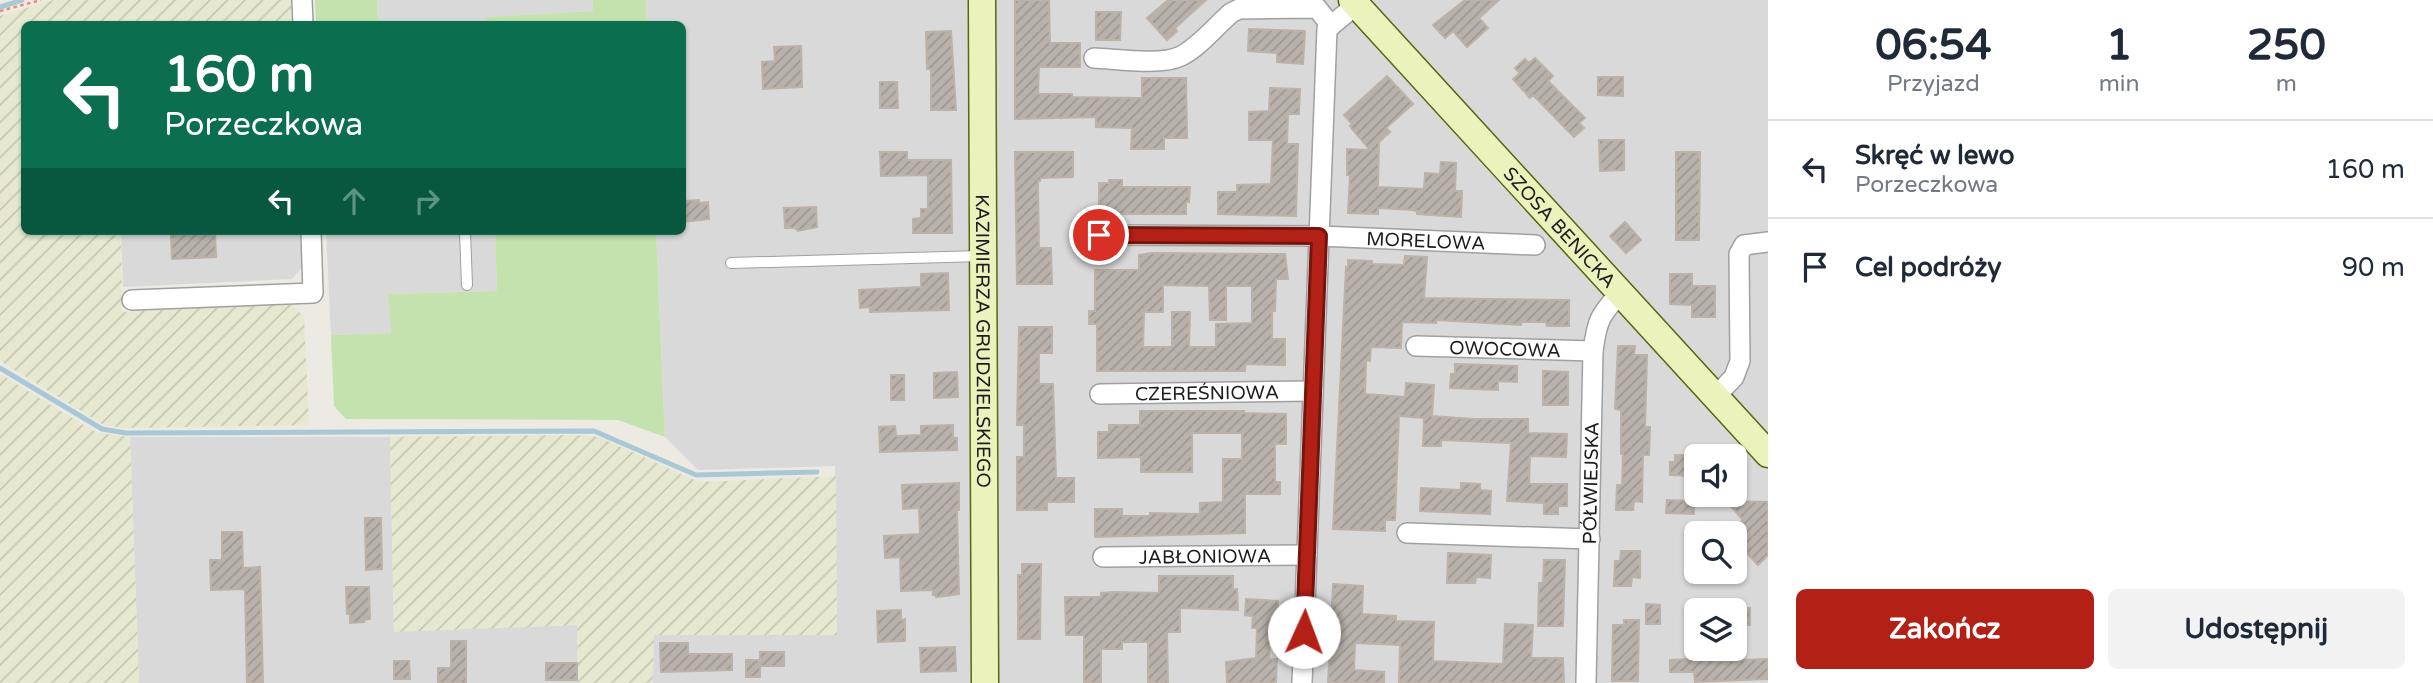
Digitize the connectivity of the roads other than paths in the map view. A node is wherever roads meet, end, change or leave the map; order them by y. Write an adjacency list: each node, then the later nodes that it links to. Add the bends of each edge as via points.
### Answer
1 (302, 0): 4 (street)
2 (982, 0): 13 (street, KAZIMIERZA GRUDZIELSKIEGO)
3 (1354, 2): 5 (street); 16 (street, SZOSA BENICKA)
4 (303, 21)
5 (1331, 26): 6 (street, via 1317,8 1239,9 1178,58); 10 (street, via 1327,29)
6 (1094, 58)
7 (311, 235): 17 (street, via 313,293)
8 (465, 235): 15 (lane)
9 (1099, 235): 10 (street, MORELOWA)
10 (1319, 236): 12 (street, MORELOWA); 20 (street)
11 (1768, 243): 22 (street, via 1744,245 1739,254 1740,361 1734,377)
12 (1535, 245)
13 (982, 256): 14 (lane); 28 (street, KAZIMIERZA GRUDZIELSKIEGO)
14 (731, 263)
15 (467, 285)
16 (1620, 292): 19 (street, PÓŁWIEJSKA, via 1596,326); 22 (street, SZOSA BENICKA)
17 (132, 300)
18 (1416, 346): 19 (street, OWOCOWA)
19 (1593, 351): 25 (street, PÓŁWIEJSKA)
20 (1312, 391): 21 (street, CZEREŚNIOWA); 26 (street)
21 (1100, 394)
22 (1716, 396): 23 (street, SZOSA BENICKA)
23 (1768, 454)
24 (1406, 533): 25 (street)
25 (1590, 539): 30 (street, PÓŁWIEJSKA)
26 (1307, 555): 27 (street, JABŁONIOWA); 29 (street)
27 (1103, 557)
28 (985, 683)
29 (1302, 683)
30 (1586, 683)

